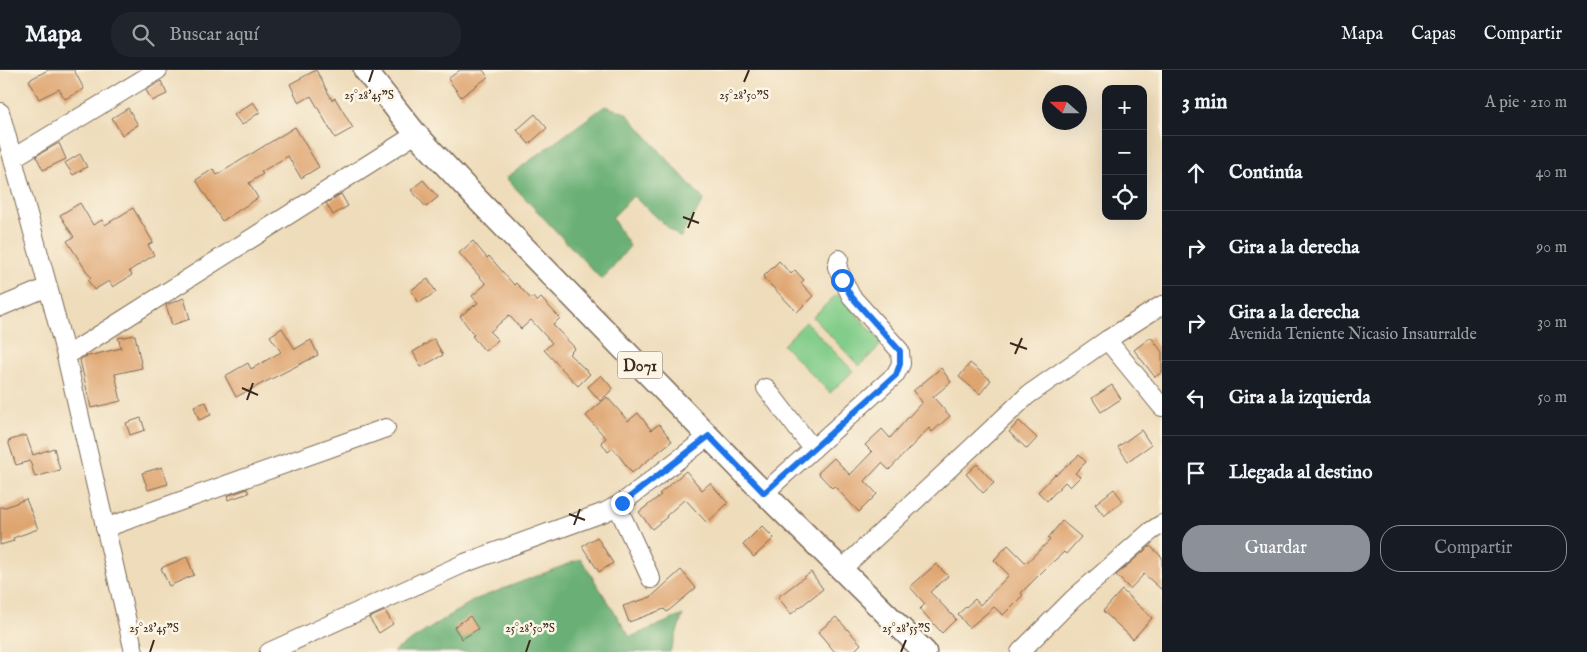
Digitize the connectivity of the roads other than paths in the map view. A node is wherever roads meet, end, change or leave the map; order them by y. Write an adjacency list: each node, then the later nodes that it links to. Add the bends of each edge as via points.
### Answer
1 (158, 70): 5 (street)
2 (365, 70): 4 (main road, D071)
3 (0, 112): 5 (street)
4 (416, 134): 11 (street); 15 (main road, D071)
5 (13, 158): 7 (street)
6 (839, 259): 16 (street, via 837,267 851,296 900,351 900,364 896,375)
7 (48, 287): 9 (street); 11 (street)
8 (1162, 305): 10 (street)
9 (0, 307)
10 (1107, 340): 13 (street); 21 (street, via 1028,395)
11 (66, 356): 20 (street)
12 (766, 388): 16 (street)
13 (1162, 407)
14 (386, 428): 20 (street)
15 (709, 436): 17 (main road, D071); 18 (street)
16 (813, 448): 17 (street)
17 (764, 493): 21 (main road, D071)
18 (614, 507): 22 (street, via 621,514); 24 (street, via 465,563)
19 (1162, 524): 26 (street, via 1151,530 1073,599)
20 (104, 528): 23 (street)
21 (842, 569): 25 (main road, D071)
22 (651, 579)
23 (134, 652)
24 (269, 652)
25 (925, 652)
26 (1020, 652)

